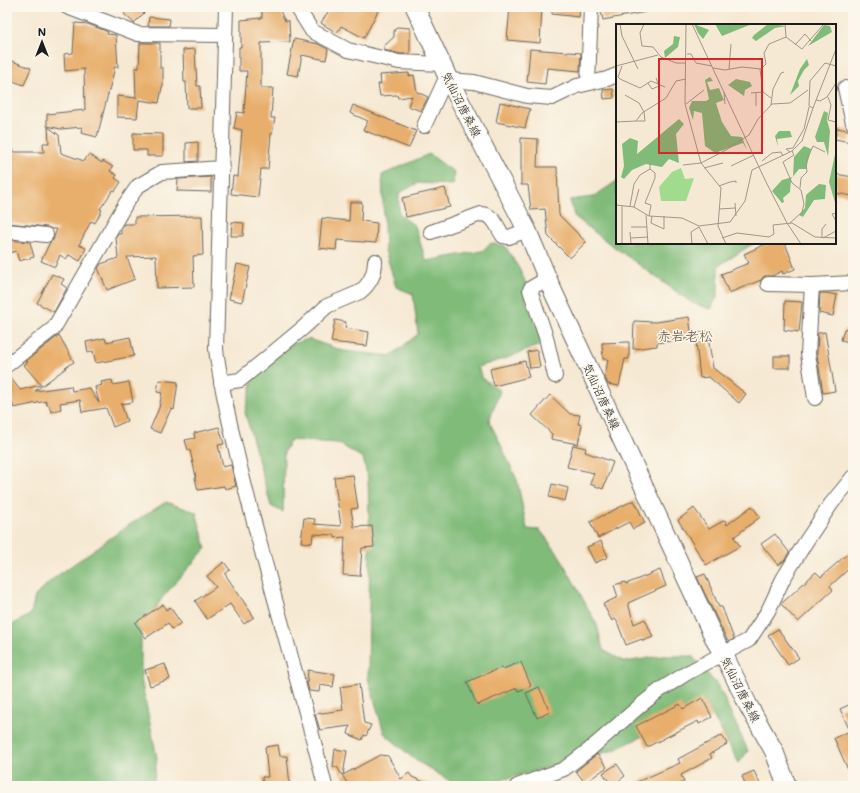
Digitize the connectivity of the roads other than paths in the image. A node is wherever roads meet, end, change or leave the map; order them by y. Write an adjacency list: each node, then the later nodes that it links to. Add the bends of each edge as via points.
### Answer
1 (67, 7): 6 (street, via 138,34)
2 (226, 7): 6 (street)
3 (298, 7): 7 (street, via 312,32 348,50)
4 (415, 7): 7 (main road, 気仙沼唐桑線)
5 (591, 7): 9 (street)
6 (225, 35): 13 (street)
7 (445, 73): 9 (street, via 528,96 552,98); 12 (street); 14 (main road, 気仙沼唐桑線)
8 (616, 74): 9 (street)
9 (588, 83)
10 (844, 88): 11 (street)
11 (853, 123)
12 (424, 126)
13 (222, 168): 23 (street, via 162,172 138,186 54,328); 25 (street, via 216,349)
14 (527, 230): 16 (street, via 509,237 503,236 492,218 481,214); 19 (main road, 気仙沼唐桑線)
15 (7, 231): 17 (street)
16 (431, 232)
17 (46, 235)
18 (375, 261): 25 (street, via 372,278 360,292 327,306 240,380)
19 (547, 279): 24 (street, via 530,290 546,337); 28 (main road, 気仙沼唐桑線)
20 (853, 283): 22 (street)
21 (768, 284): 22 (street)
22 (812, 285): 26 (street, via 808,354)
23 (7, 365)
24 (555, 376)
25 (221, 383): 29 (street, via 248,500)
26 (815, 398)
27 (853, 476): 28 (street, via 805,543 750,640)
28 (724, 655): 30 (street, via 660,690 564,769); 31 (main road, 気仙沼唐桑線, via 774,751)
29 (326, 786)
30 (517, 786)
31 (787, 786)

